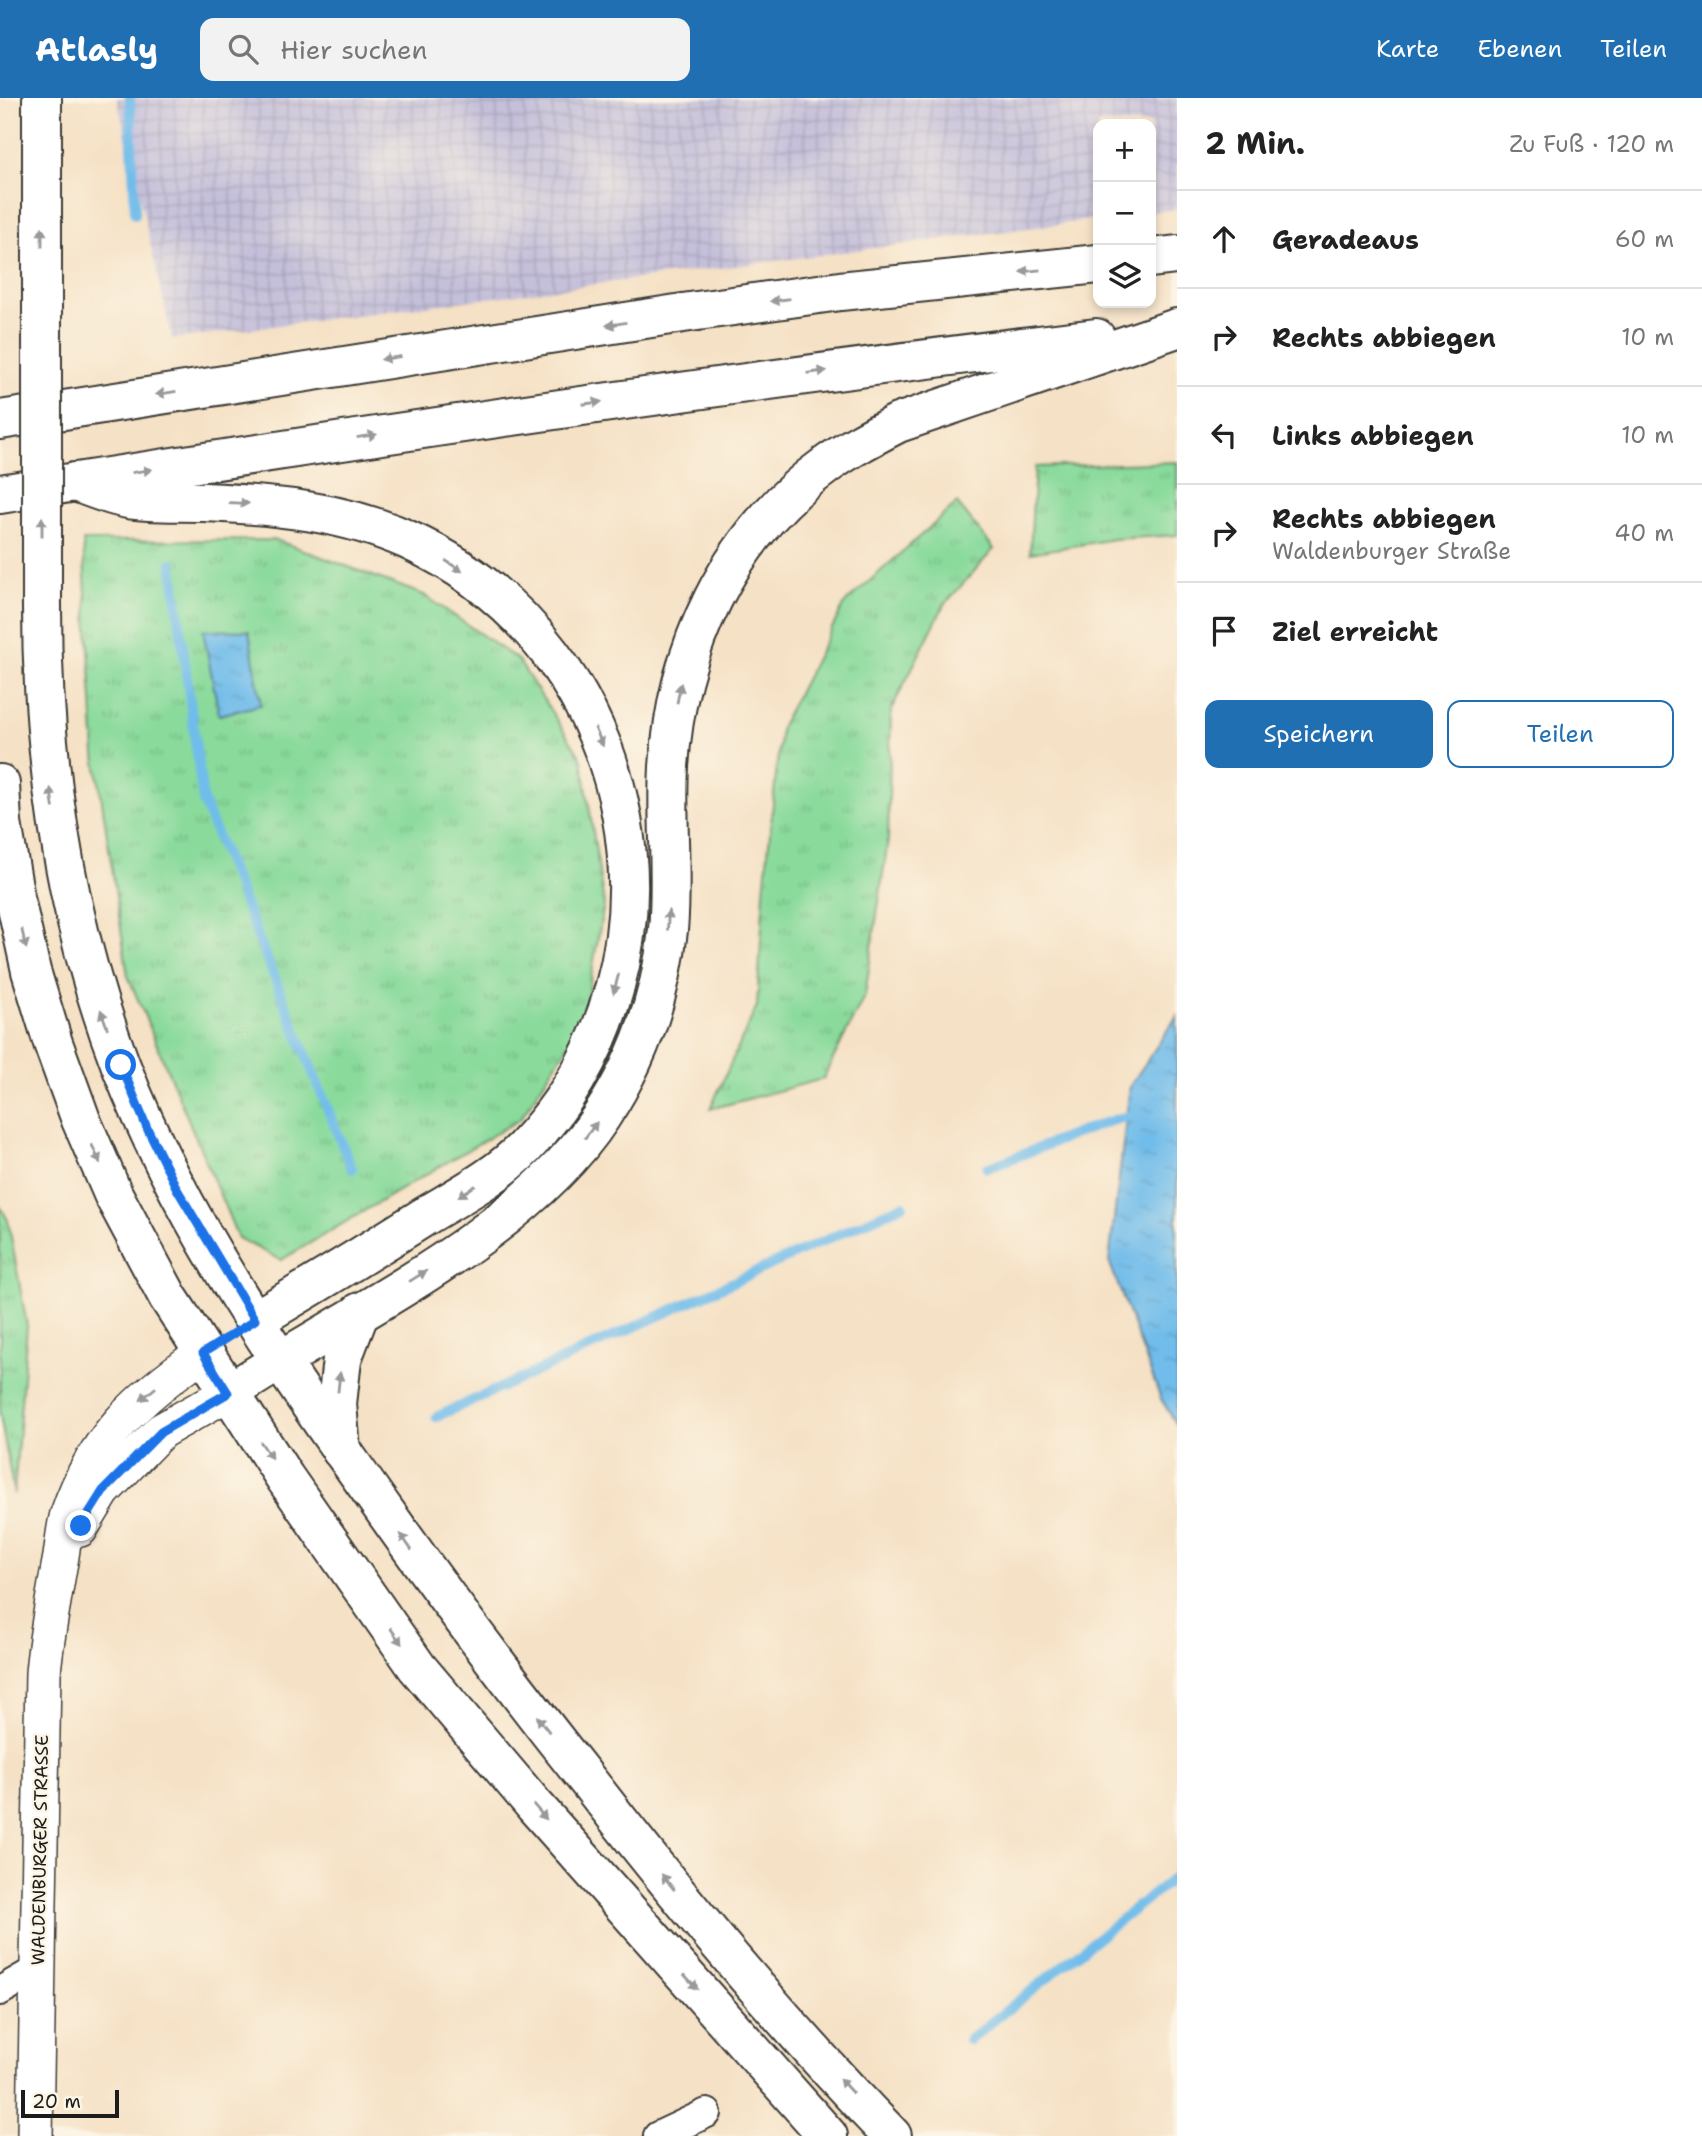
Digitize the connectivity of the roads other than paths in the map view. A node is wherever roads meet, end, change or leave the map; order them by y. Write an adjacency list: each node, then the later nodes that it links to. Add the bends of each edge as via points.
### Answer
1 (42, 98): 11 (main road, one-way to 1, bridge, via 159,1152 121,1065 77,925 52,798 41,659)
2 (1177, 256): 3 (main road)
3 (1156, 258)
4 (1093, 265): 6 (main road, one-way to 6, via 762,302)
5 (1177, 328): 7 (main road, one-way to 5, via 488,418); 10 (main road, one-way to 5, via 447,1258 537,1191 575,1151 622,1082 652,1008 668,929 669,770 681,681 713,598 760,526 823,467 898,423)
6 (0, 419)
7 (75, 482): 8 (main road); 11 (main road, one-way to 11, via 128,499 307,510 375,528 440,557 503,603 561,668 584,706 617,787 629,873 622,960 611,1002 575,1081 522,1150 478,1184)
8 (0, 495)
9 (0, 784): 12 (main road, one-way to 12, via 15,898 57,1056 113,1194)
10 (360, 1312): 13 (main road); 15 (main road, one-way to 10, via 337,1404 342,1359)
11 (255, 1320): 12 (main road); 13 (main road)
12 (203, 1353): 14 (main road); 16 (street, WALDENBURGER STRASSE, one-way to 16, via 142,1398 104,1440 67,1516)
13 (281, 1360): 14 (main road); 15 (main road)
14 (228, 1393): 16 (street, WALDENBURGER STRASSE, via 161,1432 131,1460 103,1491); 22 (main road, one-way to 22, via 418,1667)
15 (341, 1450): 23 (main road, one-way to 15, via 756,1986 639,1846 464,1624)
16 (60, 1566): 17 (street, WALDENBURGER STRASSE, via 43,1674)
17 (38, 1969): 18 (street); 20 (street, WALDENBURGER STRASSE)
18 (0, 1991)
19 (707, 2113): 21 (street)
20 (35, 2136)
21 (658, 2136)
22 (828, 2136)
23 (892, 2136)

